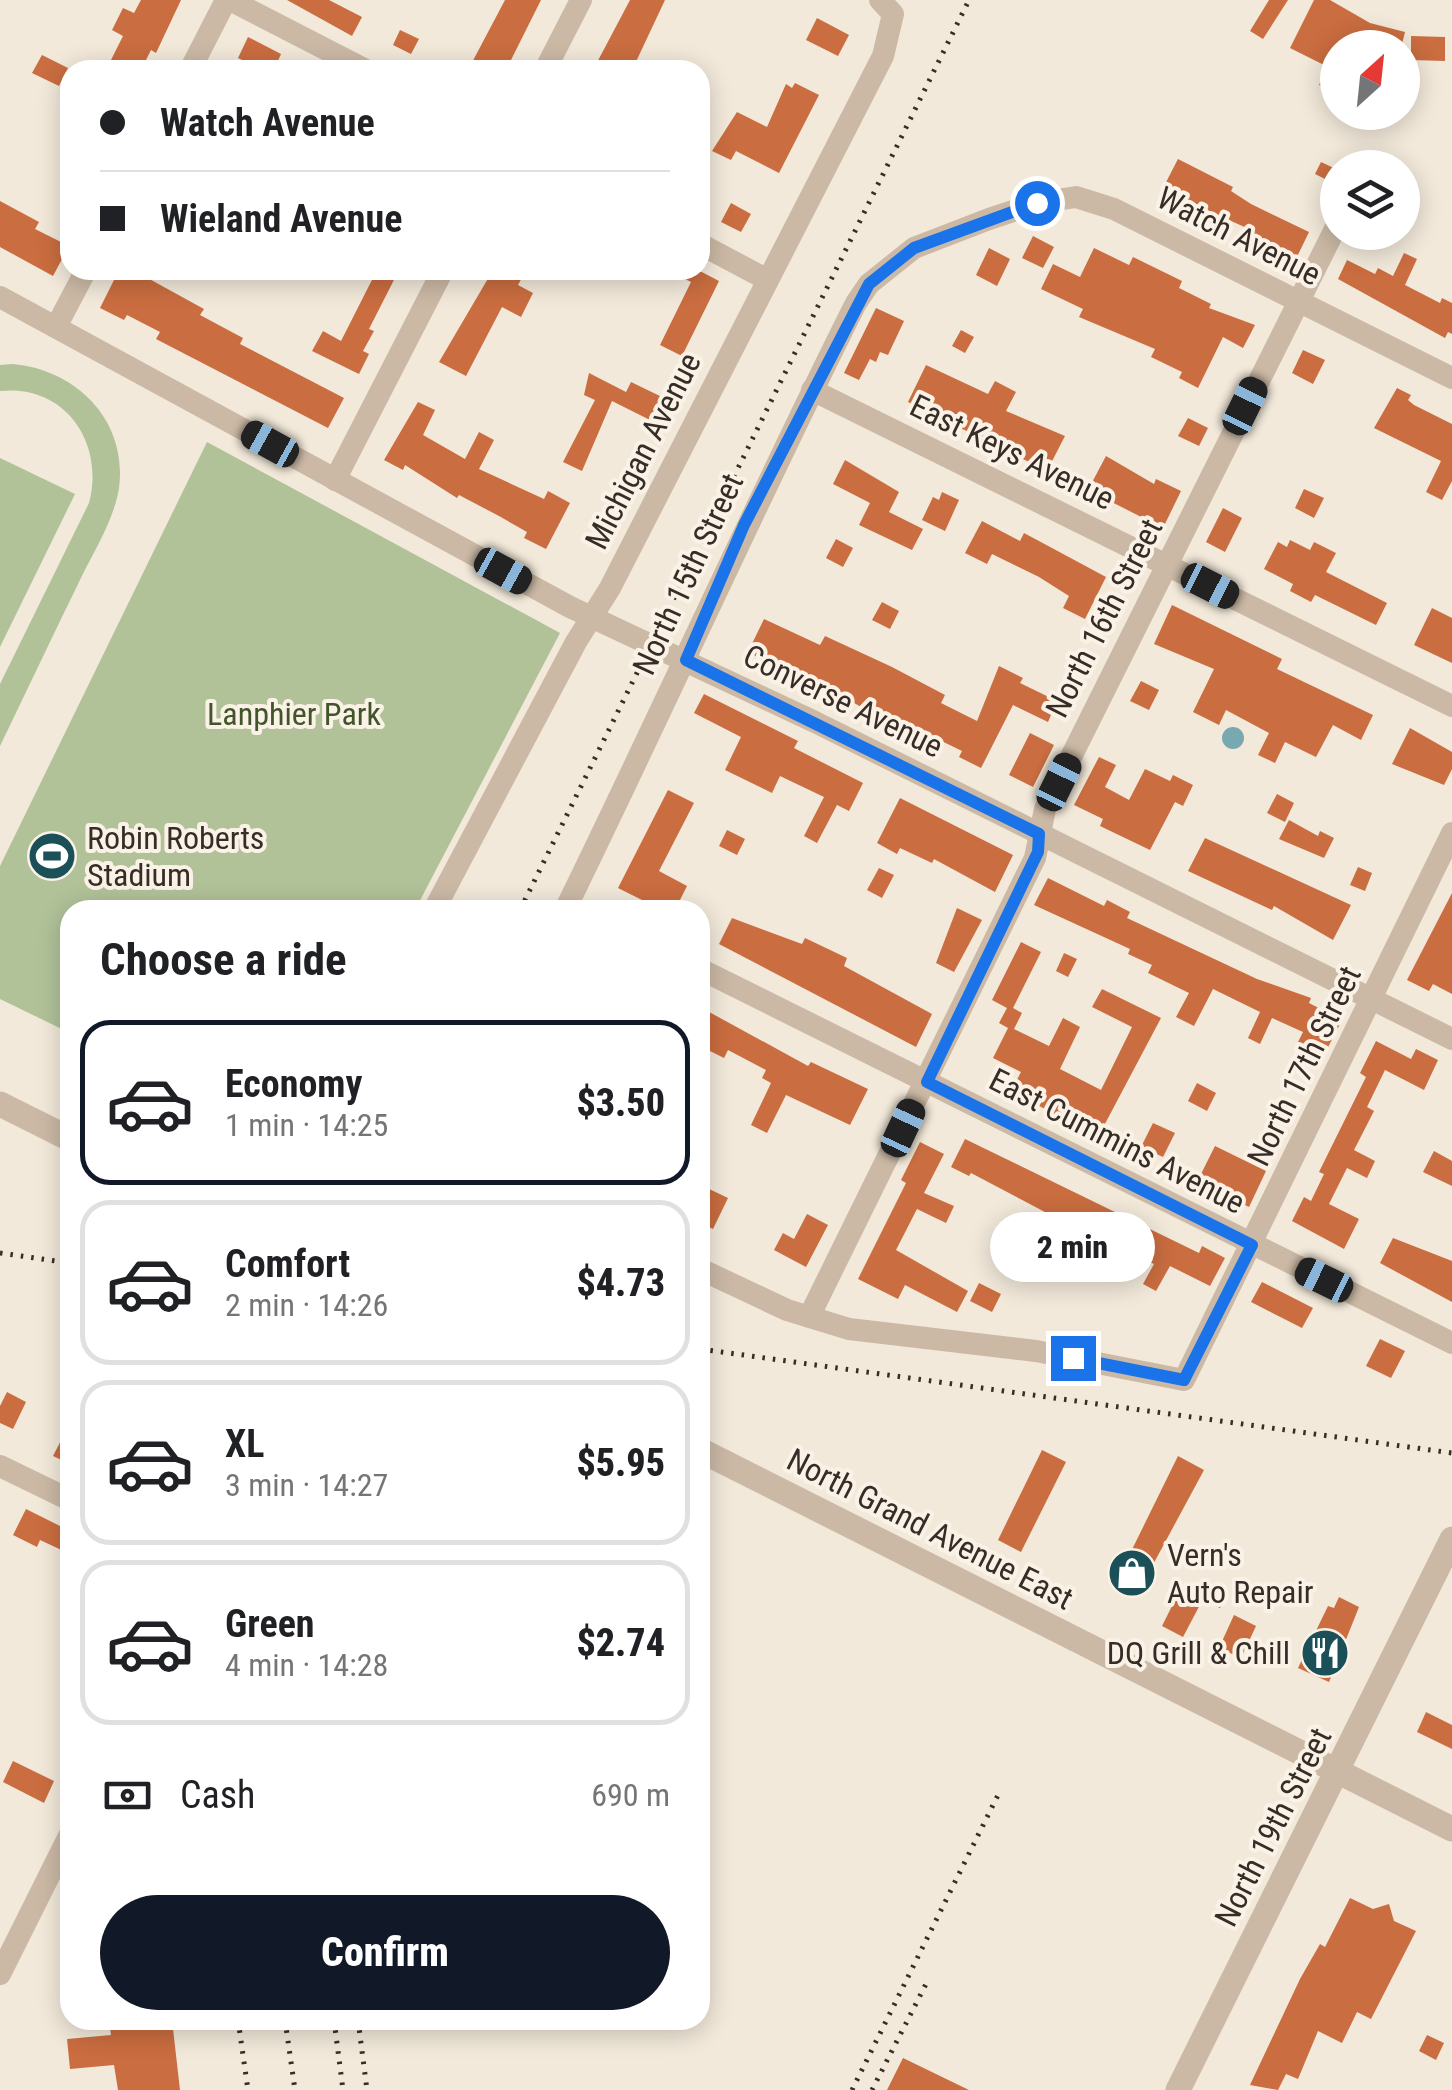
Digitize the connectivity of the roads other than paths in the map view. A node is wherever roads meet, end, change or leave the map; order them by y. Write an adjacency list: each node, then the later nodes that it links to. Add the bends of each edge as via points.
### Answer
1 (228, 0): 4 (street); 5 (street)
2 (581, 0): 6 (street)
3 (887, 7): 10 (street, Michigan Avenue, via 883,56)
4 (195, 60)
5 (346, 60)
6 (550, 60)
7 (988, 218): 14 (street, Watch Avenue, via 1083,198); 17 (street, North 15th Street, via 914,248 869,284)
8 (710, 249): 10 (street)
9 (1325, 250): 14 (street, North 16th Street)
10 (766, 278): 20 (street, Michigan Avenue)
11 (81, 280): 15 (street)
12 (438, 280): 18 (street)
13 (0, 297): 15 (street, Converse Avenue)
14 (1299, 304): 16 (street, Watch Avenue); 19 (street, North 16th Street)
15 (56, 327): 18 (street, Converse Avenue)
16 (1452, 378)
17 (812, 390): 19 (street, East Keys Avenue); 21 (street, North 15th Street)
18 (335, 480): 20 (street, Converse Avenue)
19 (1167, 565): 22 (street, East Keys Avenue); 24 (street, North 16th Street, via 1045,809)
20 (591, 618): 21 (street, Converse Avenue); 25 (street, Michigan Avenue)
21 (686, 660): 24 (street, Converse Avenue); 26 (street, North 15th Street)
22 (1452, 706)
23 (1452, 833): 28 (street, North 17th Street)
24 (1039, 834): 28 (street, Converse Avenue); 30 (street, North 16th Street, via 1038,852)
25 (439, 900)
26 (575, 900)
27 (710, 975): 30 (street, East Cummins Avenue)
28 (1372, 999): 29 (street, Converse Avenue); 33 (street, North 17th Street)
29 (1452, 1039)
30 (927, 1082): 33 (street, East Cummins Avenue); 35 (street, North 16th Street)
31 (0, 1104): 32 (street)
32 (60, 1133)
33 (1252, 1245): 35 (street, North 17th Street, via 1184,1380 1036,1350 850,1329); 36 (street, East Cummins Avenue)
34 (710, 1273): 35 (street)
35 (809, 1316)
36 (1452, 1343)
37 (710, 1455): 41 (street, North Grand Avenue East)
38 (0, 1466): 39 (street)
39 (60, 1495)
40 (1452, 1540): 41 (street, North 19th Street)
41 (1337, 1772): 42 (street, North Grand Avenue East); 46 (street, North 19th Street)
42 (1452, 1829)
43 (60, 1850): 44 (street)
44 (8, 1936): 45 (street)
45 (0, 1974)
46 (1178, 2090)

